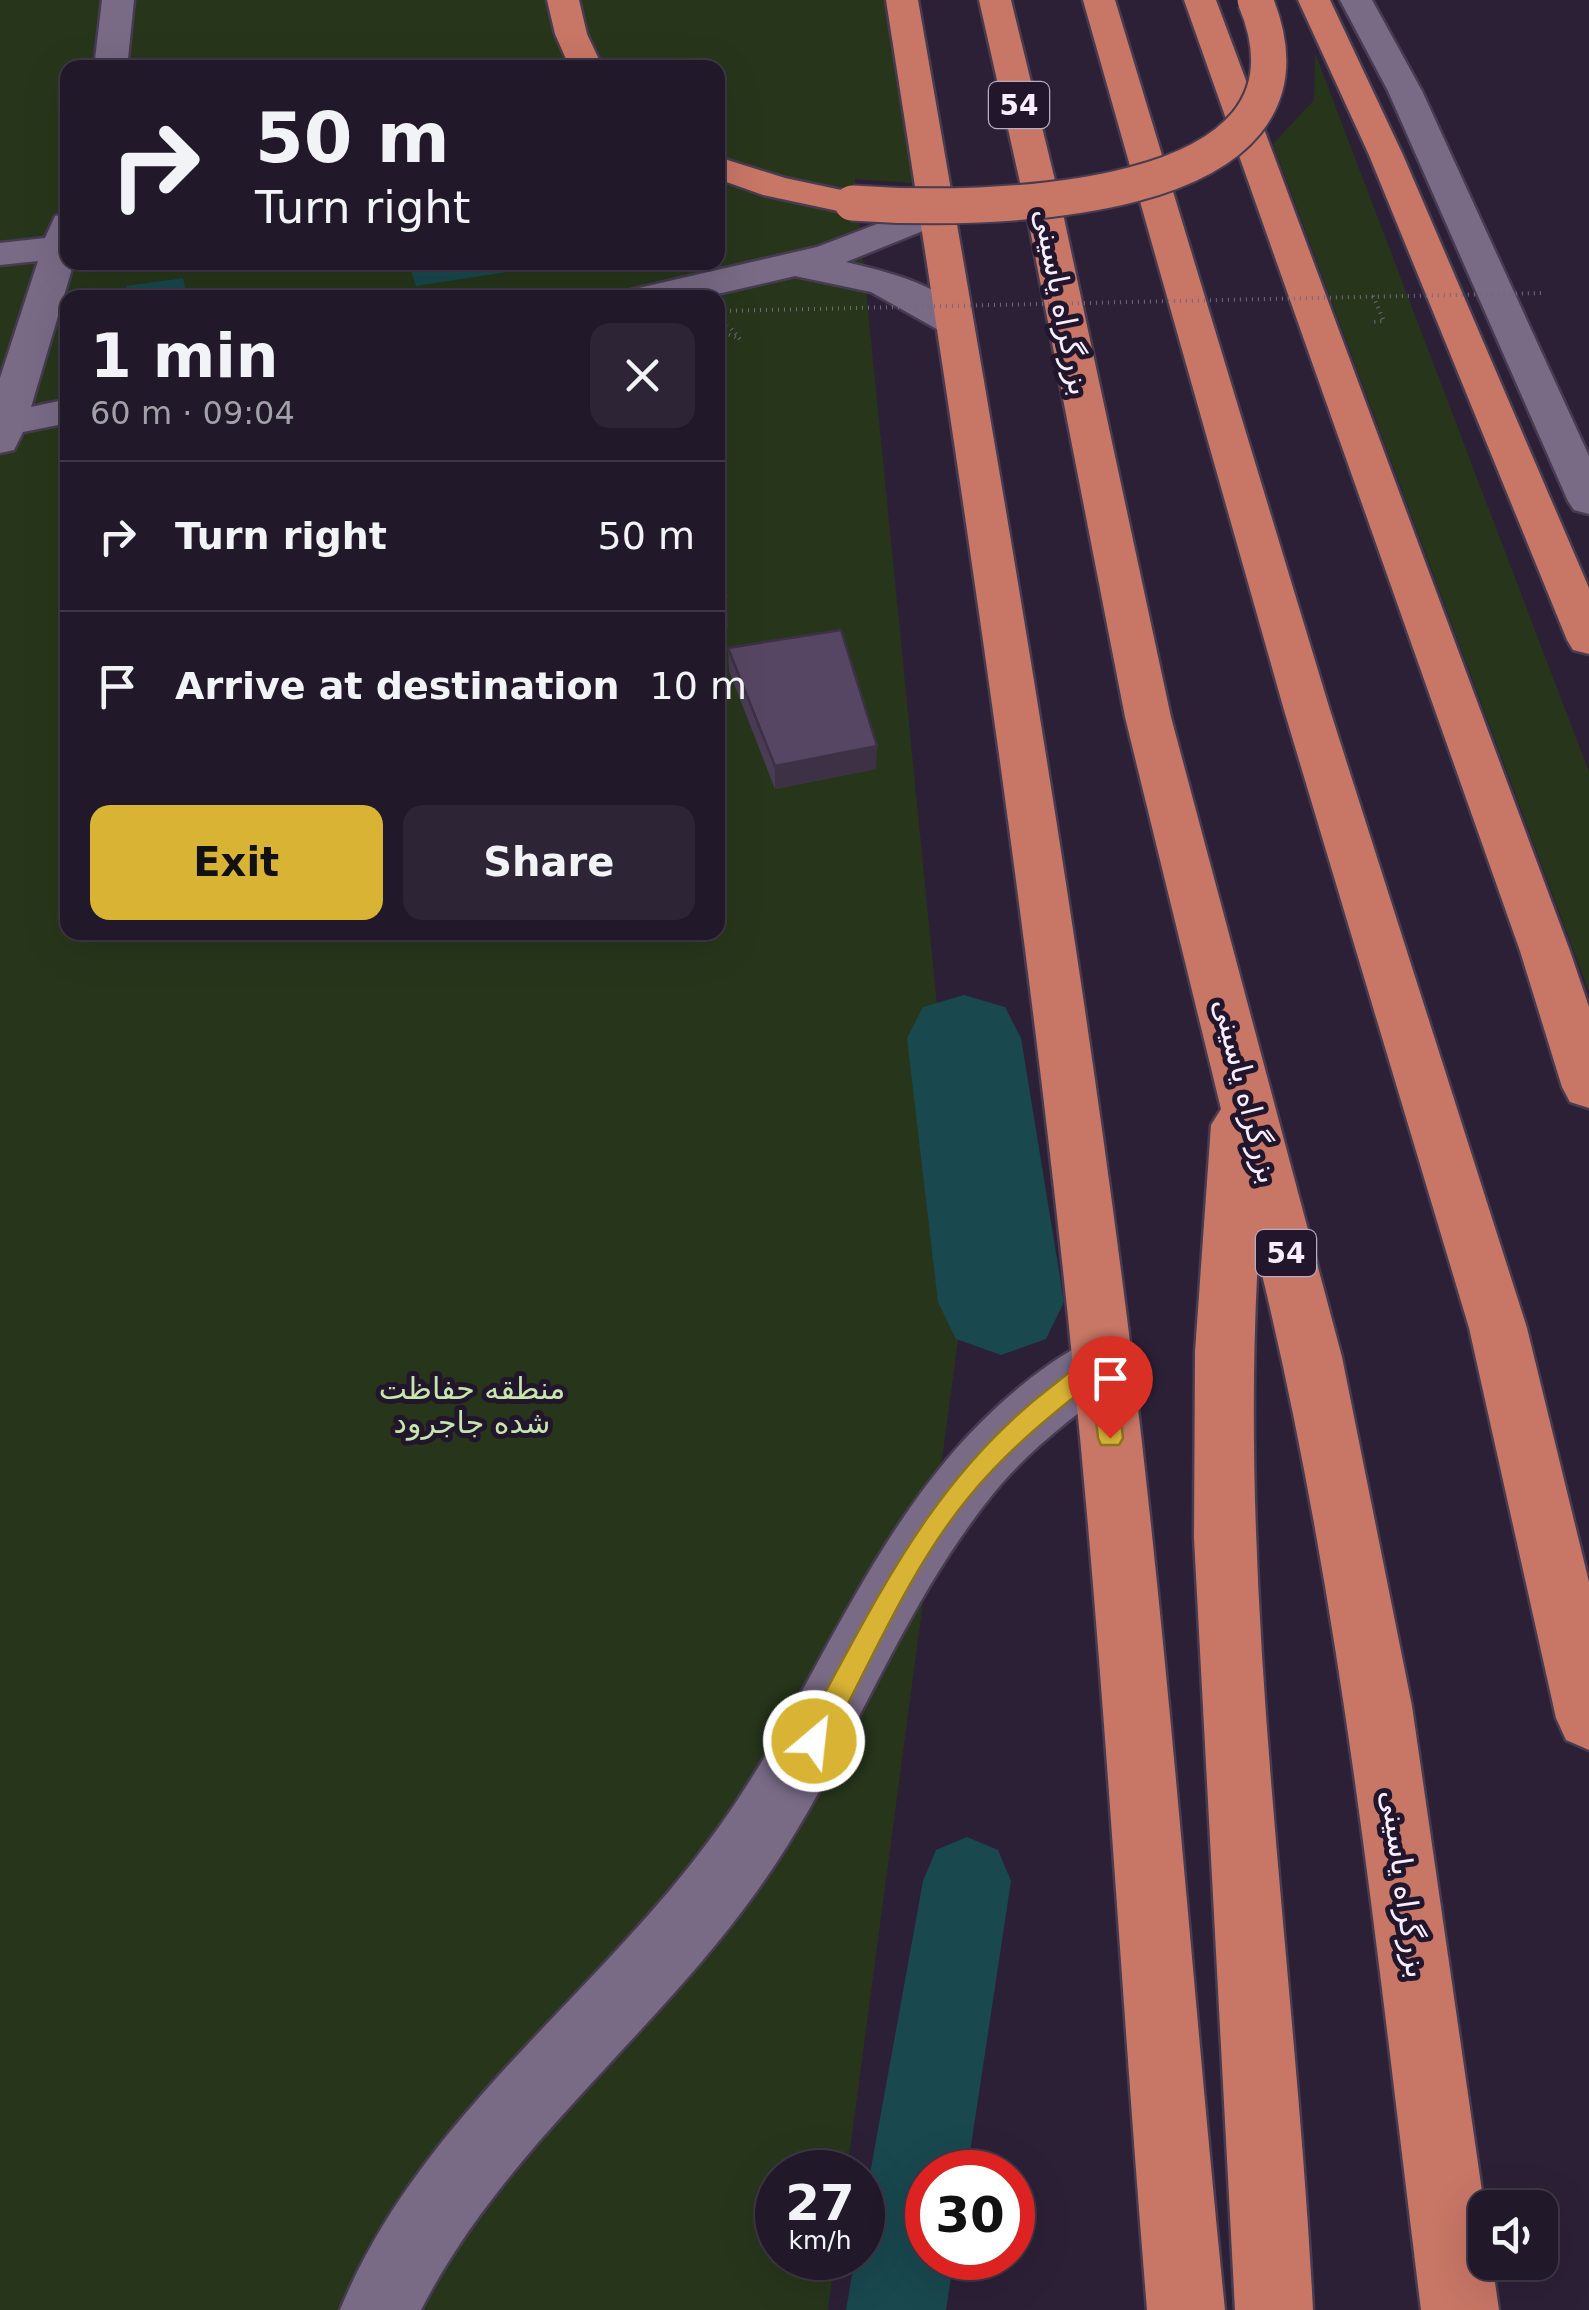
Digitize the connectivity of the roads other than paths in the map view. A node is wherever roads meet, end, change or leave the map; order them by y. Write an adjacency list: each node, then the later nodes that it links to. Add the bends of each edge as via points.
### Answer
1 (118, 0): 11 (street)
2 (564, 0): 12 (highway)
3 (902, 0): 15 (highway)
4 (995, 0): 26 (highway, بزرگراه یاسینی / 54, via 1148,717)
5 (1099, 0): 29 (highway, via 1307,710 1498,1328)
6 (1200, 0): 27 (highway)
7 (1255, 0): 14 (highway, bridge, via 1272,64 1254,116 1186,164 1126,187 1026,206 852,203)
8 (1314, 0): 25 (highway)
9 (1356, 0): 24 (street, via 1405,92)
10 (603, 12): 13 (highway)
11 (111, 60)
12 (586, 60)
13 (592, 60)
14 (725, 169)
15 (937, 212): 19 (street, via 884,238); 21 (highway)
16 (60, 236): 18 (street)
17 (60, 248): 23 (street)
18 (0, 254)
19 (796, 266): 20 (street); 21 (street, via 850,273 900,290)
20 (682, 290)
21 (955, 324): 28 (highway, via 1029,784)
22 (60, 413): 23 (street)
23 (2, 430)
24 (1589, 501)
25 (1589, 640)
26 (1241, 1067): 32 (highway, via 1222,1426 1269,2138); 33 (highway, بزرگراه یاسینی / 54, via 1312,1357 1379,1706)
27 (1589, 1088)
28 (1102, 1362): 30 (street, via 1016,1427 958,1492 797,1773 732,1867 651,1967 479,2149); 31 (highway)
29 (1589, 1718)
30 (379, 2310)
31 (1186, 2310)
32 (1274, 2310)
33 (1460, 2310)

